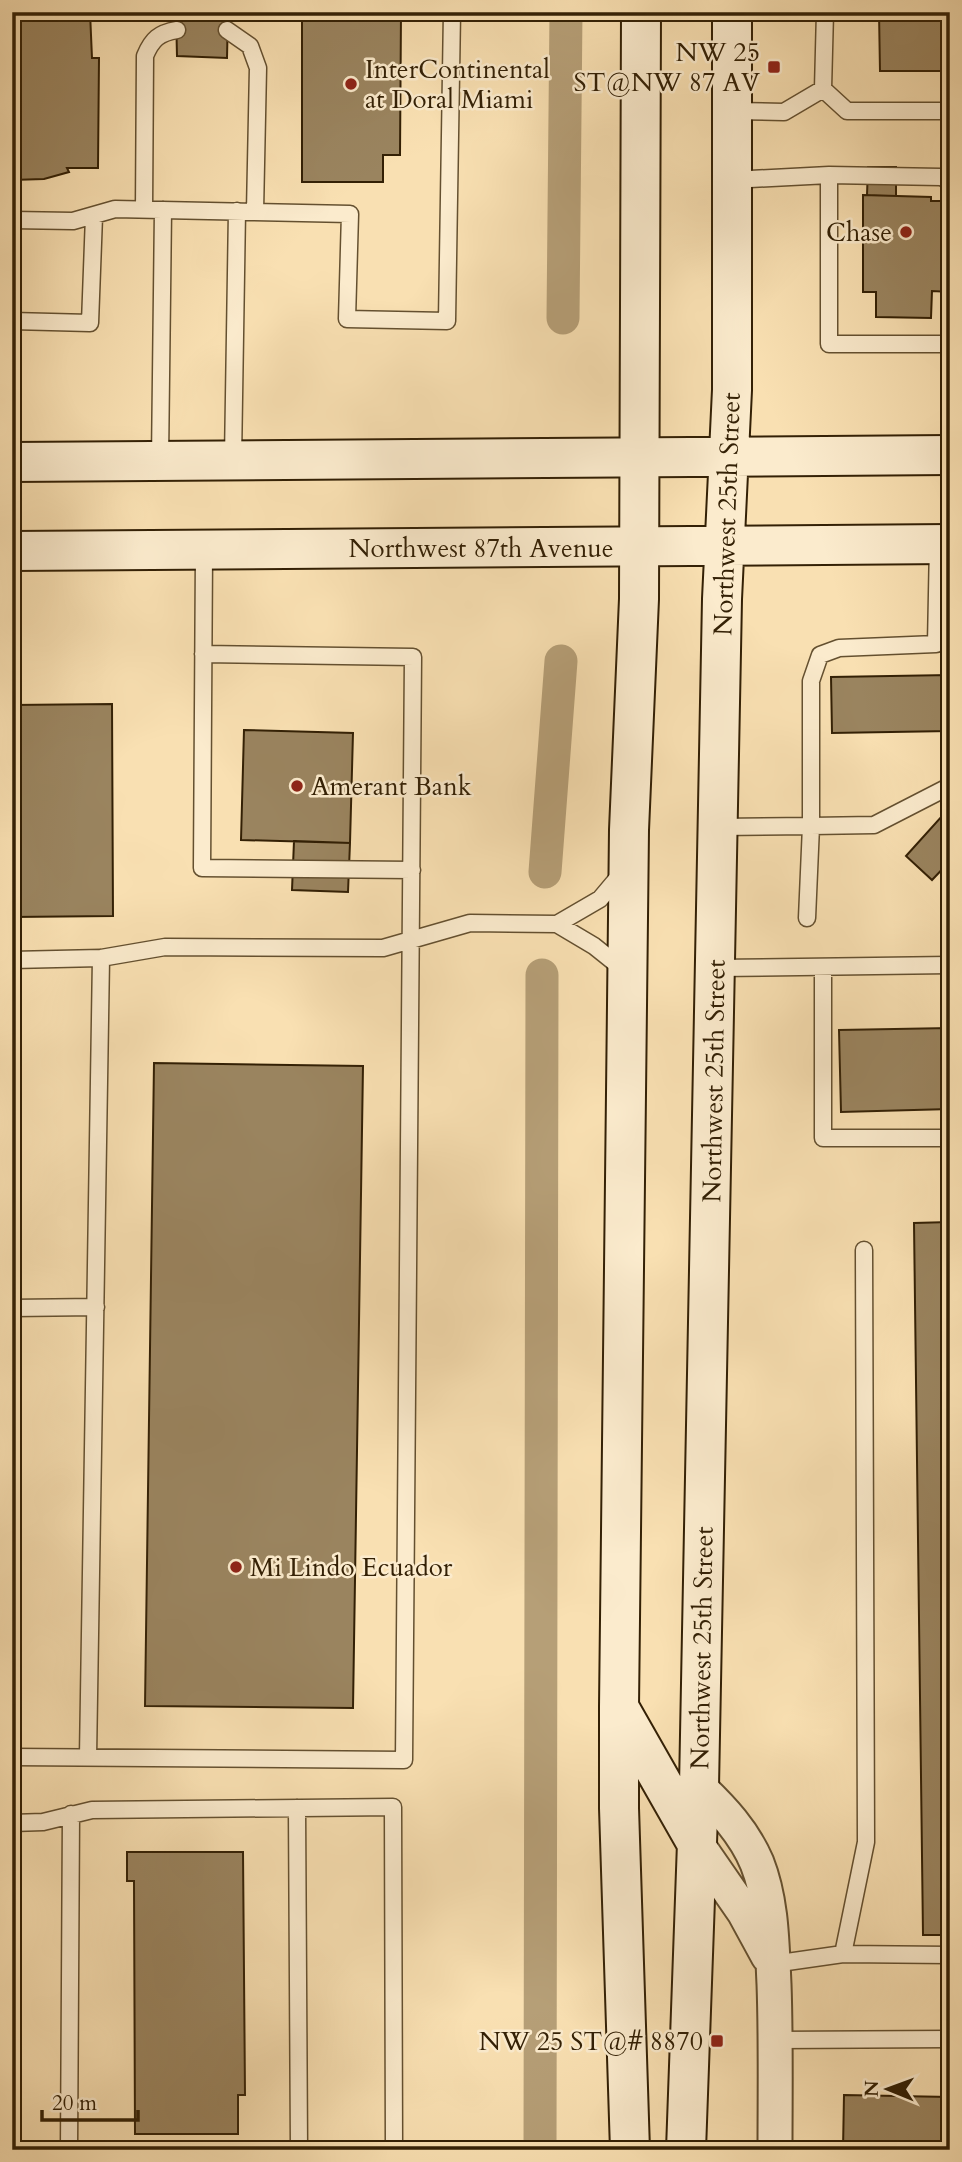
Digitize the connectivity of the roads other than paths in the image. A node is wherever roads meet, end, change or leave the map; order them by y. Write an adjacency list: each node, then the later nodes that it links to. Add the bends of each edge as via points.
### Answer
1 (452, 12): 16 (lane, via 447,321 347,319 350,214)
2 (641, 12): 23 (main road)
3 (732, 12): 8 (main road, Northwest 25th Street)
4 (825, 12): 7 (lane)
5 (177, 30): 13 (lane, via 162,32 145,56)
6 (228, 30): 16 (lane, via 250,46 258,68)
7 (823, 89): 8 (lane, via 784,112); 9 (lane, via 847,111)
8 (732, 111): 11 (main road, Northwest 25th Street)
9 (950, 111)
10 (829, 176): 11 (lane); 12 (lane, via 941,177); 20 (lane, via 829,344)
11 (732, 180): 22 (main road, Northwest 25th Street)
12 (950, 181)
13 (144, 210): 14 (lane); 17 (lane, via 115,209)
14 (163, 210): 15 (lane); 25 (lane)
15 (237, 211): 16 (lane); 24 (lane)
16 (255, 211)
17 (94, 216): 18 (lane, via 73,221); 19 (lane, via 90,323)
18 (12, 220)
19 (12, 321)
20 (950, 344)
21 (950, 455): 22 (main road)
22 (730, 456): 23 (main road); 28 (main road, Northwest 25th Street)
23 (640, 458): 24 (main road); 29 (main road)
24 (233, 459): 25 (main road)
25 (160, 460): 26 (main road)
26 (12, 462)
27 (944, 544): 28 (main road, Northwest 87th Avenue); 32 (lane)
28 (725, 547): 29 (main road, Northwest 87th Avenue); 35 (main road, Northwest 25th Street)
29 (640, 548): 31 (main road, Northwest 87th Avenue); 37 (main road)
30 (12, 551): 31 (main road, Northwest 87th Avenue)
31 (204, 552): 33 (lane)
32 (943, 644): 36 (lane, via 839,648 820,655 811,681)
33 (203, 654): 38 (lane, via 413,657); 38 (lane, via 202,868)
34 (950, 786): 36 (lane, via 874,825)
35 (719, 827): 36 (lane); 47 (main road, Northwest 25th Street)
36 (811, 827): 39 (lane)
37 (628, 865): 40 (lane, via 600,898); 48 (main road)
38 (412, 870): 41 (lane)
39 (807, 918)
40 (557, 923): 41 (lane, via 470,923); 48 (lane)
41 (412, 940): 43 (lane, via 383,948 165,947); 54 (lane, via 404,1760)
42 (950, 951): 45 (lane)
43 (101, 958): 44 (lane); 51 (lane)
44 (12, 960)
45 (943, 965): 46 (lane)
46 (823, 967): 47 (lane); 49 (lane, via 824,1138)
47 (717, 968): 56 (main road, Northwest 25th Street)
48 (629, 974): 53 (main road)
49 (950, 1138)
50 (864, 1250): 61 (lane, via 866,1842)
51 (96, 1307): 52 (lane); 54 (lane)
52 (12, 1308)
53 (619, 1707): 60 (main road); 69 (main road)
54 (88, 1756): 55 (lane)
55 (12, 1757)
56 (699, 1787): 60 (main road, Northwest 25th Street); 63 (street, via 726,1813 757,1863 770,1914)
57 (297, 1808): 58 (lane); 67 (lane); 68 (lane, via 393,1807)
58 (71, 1815): 59 (lane); 66 (lane)
59 (12, 1823)
60 (697, 1844): 63 (street); 70 (main road, Northwest 25th Street)
61 (843, 1954): 62 (lane); 63 (lane)
62 (950, 1955)
63 (773, 1964): 65 (street)
64 (950, 2039): 65 (lane)
65 (776, 2040): 71 (street)
66 (69, 2150)
67 (299, 2150)
68 (394, 2150)
69 (630, 2150)
70 (685, 2150)
71 (775, 2150)

